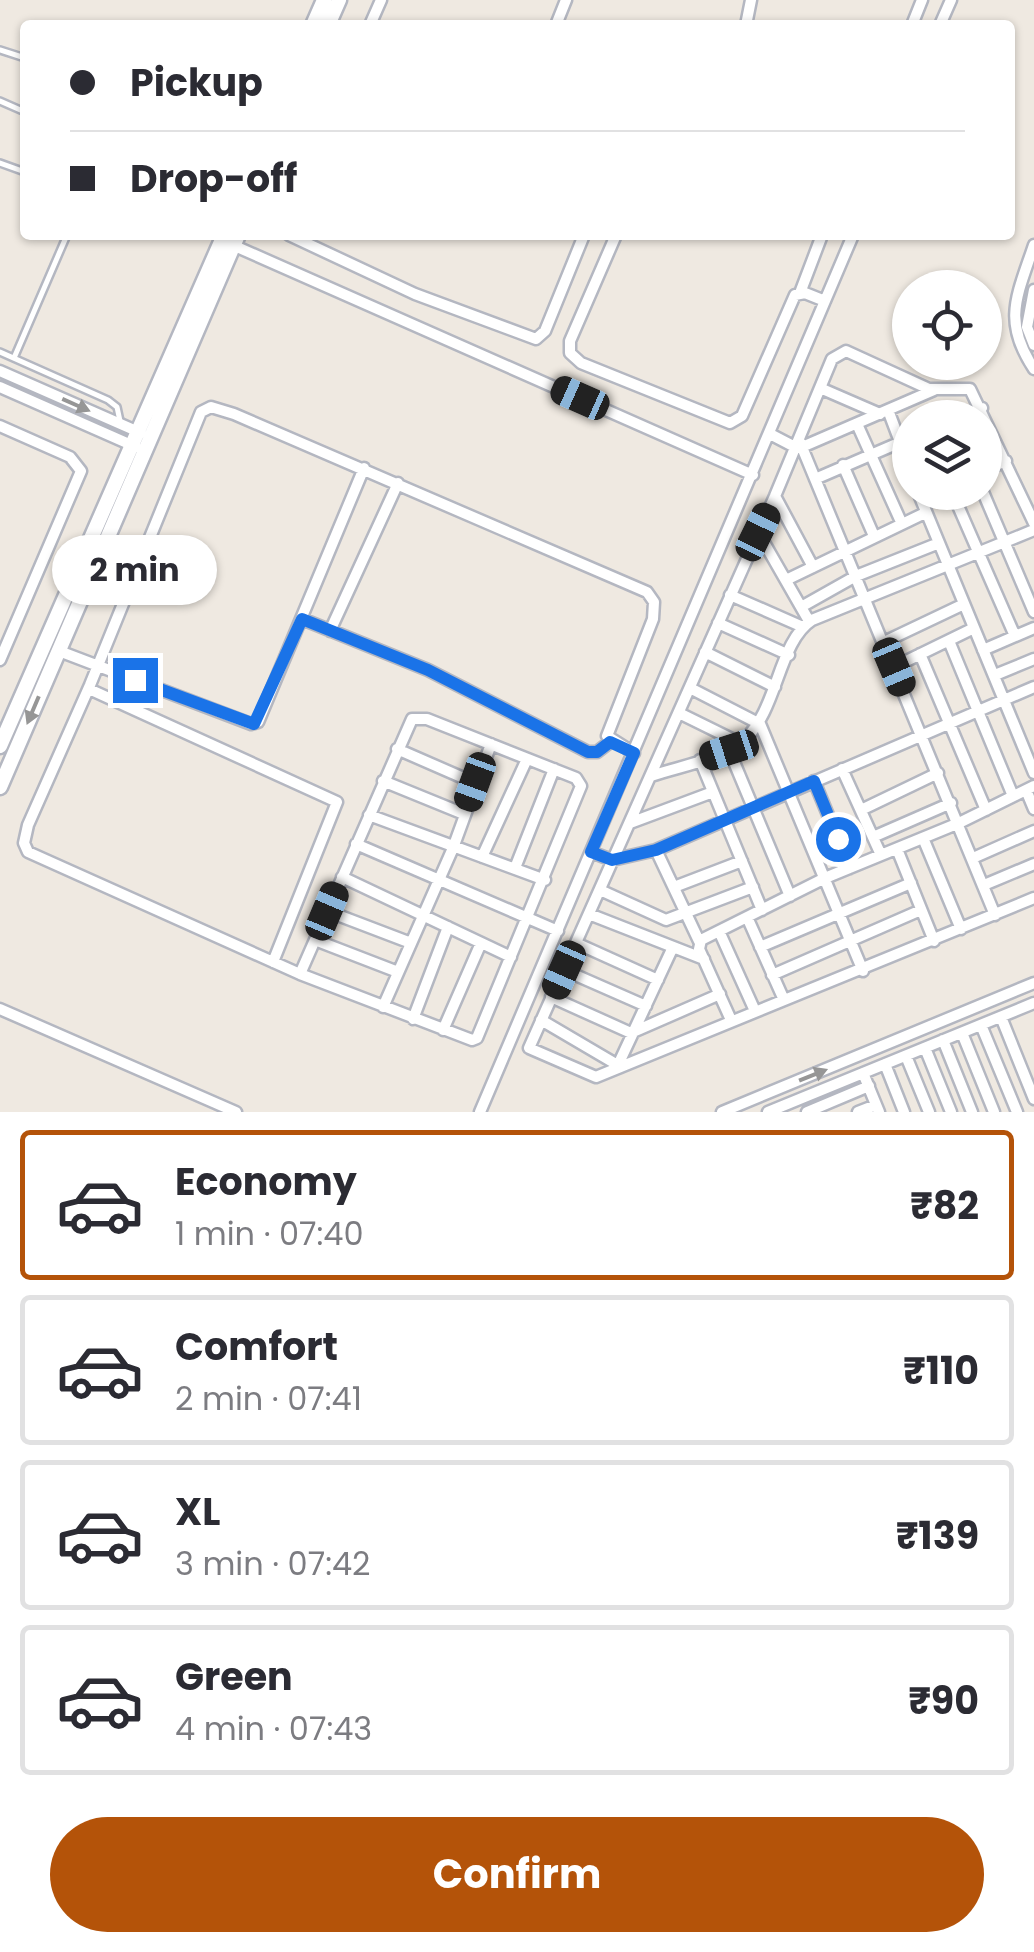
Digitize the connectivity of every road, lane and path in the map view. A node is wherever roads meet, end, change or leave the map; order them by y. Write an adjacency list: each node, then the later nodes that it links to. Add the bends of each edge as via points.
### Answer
1 (65, 240): 16 (lane)
2 (229, 240): 29 (street)
3 (231, 240): 38 (street)
4 (300, 240): 5 (street, via 415,294 536,339 546,331)
5 (582, 240)
6 (614, 240): 10 (street, via 570,353 580,363 730,423 742,416)
7 (820, 240): 10 (street)
8 (851, 240): 13 (street)
9 (1034, 245): 11 (street)
10 (800, 292): 13 (street)
11 (1017, 297): 12 (street); 17 (street, via 1014,335)
12 (1033, 298): 14 (street, via 1027,326)
13 (826, 302): 28 (street)
14 (1034, 345)
15 (0, 352): 16 (lane)
16 (14, 358): 25 (lane, via 108,400)
17 (1034, 369)
18 (0, 371): 25 (street, one-way to 25)
19 (0, 387): 29 (street)
20 (820, 388): 21 (street, via 832,359 846,351); 23 (street); 30 (street)
21 (935, 390): 22 (street, via 966,387); 23 (street)
22 (976, 400)
23 (884, 412): 24 (street); 26 (street)
24 (892, 423)
25 (121, 424): 29 (street)
26 (857, 424): 30 (street); 32 (street)
27 (0, 426): 78 (street, via 70,457 80,470)
28 (770, 434): 30 (street); 38 (street)
29 (143, 442): 73 (street); 94 (street)
30 (799, 445): 39 (street); 41 (street)
31 (892, 445): 32 (street)
32 (871, 454): 36 (street); 46 (street)
33 (1002, 456): 34 (street)
34 (1006, 461): 35 (street); 47 (street)
35 (1002, 463)
36 (843, 466): 39 (street); 49 (street)
37 (364, 468): 40 (street); 63 (street); 79 (street, via 221,409 201,412)
38 (753, 475): 97 (street)
39 (815, 479): 52 (street)
40 (398, 483): 68 (street); 92 (street, via 651,596 653,619)
41 (775, 496): 48 (street); 55 (street)
42 (925, 510): 45 (street)
43 (960, 510): 53 (street)
44 (991, 510): 51 (street)
45 (926, 513): 46 (street); 50 (street)
46 (902, 524): 49 (street)
47 (1034, 526): 51 (street)
48 (758, 532): 57 (street); 58 (street)
49 (874, 536): 52 (street)
50 (939, 542): 54 (street); 56 (street)
51 (1004, 542): 53 (street); 62 (street)
52 (846, 551): 55 (street); 56 (street)
53 (978, 553): 54 (street); 69 (street)
54 (948, 565): 59 (street); 60 (street)
55 (813, 567): 57 (street)
56 (856, 576): 59 (street); 61 (street)
57 (786, 580): 61 (street)
58 (730, 596): 64 (street); 65 (street)
59 (866, 599): 65 (street); 71 (street)
60 (964, 604): 66 (street); 71 (street)
61 (800, 607): 65 (street)
62 (1034, 612)
63 (302, 619): 68 (street); 79 (street, via 254,724)
64 (718, 623): 74 (street); 76 (street)
65 (806, 624): 76 (street)
66 (974, 628): 70 (street); 72 (street)
67 (1034, 628): 69 (street)
68 (330, 631): 92 (street, via 443,677 588,752)
69 (1014, 636): 72 (street)
70 (948, 640): 75 (street); 87 (street)
71 (884, 642): 80 (street)
72 (984, 650): 81 (street)
73 (59, 651): 79 (street); 108 (street, one-way to 108)
74 (705, 652): 82 (street); 83 (street)
75 (920, 654): 80 (street); 90 (street)
76 (789, 655): 83 (street)
77 (1034, 658): 81 (street)
78 (0, 660)
79 (98, 667): 85 (street)
80 (894, 667): 91 (street)
81 (995, 675): 86 (street)
82 (690, 688): 88 (street); 89 (street)
83 (776, 688): 89 (street)
84 (1034, 688): 86 (street)
85 (88, 689): 175 (street, via 28,825 25,848); 175 (street, via 337,802)
86 (1006, 698): 87 (street); 103 (street)
87 (979, 711): 90 (street); 112 (street)
88 (678, 713): 95 (street); 104 (street)
89 (760, 724): 95 (street); 111 (street)
90 (950, 724): 91 (street); 117 (street)
91 (922, 735): 100 (street); 102 (street)
92 (610, 742): 97 (street)
93 (492, 744): 96 (street, via 418,717); 98 (street); 107 (street)
94 (0, 746)
95 (734, 747): 99 (street); 114 (street)
96 (397, 749): 106 (street); 107 (street)
97 (634, 753): 130 (street)
98 (527, 758): 101 (street); 132 (street)
99 (700, 760): 104 (street); 110 (street)
100 (842, 769): 105 (street); 116 (street)
101 (554, 770): 137 (street); 142 (street, via 576,778 581,789)
102 (938, 773): 113 (street); 116 (street)
103 (1034, 773)
104 (650, 776): 121 (street)
105 (814, 781): 111 (street); 138 (street)
106 (383, 782): 118 (street); 119 (street)
107 (475, 782): 119 (street)
108 (0, 787)
109 (1030, 788): 112 (street); 115 (street)
110 (713, 792): 120 (street); 121 (street)
111 (788, 792): 114 (street); 140 (street)
112 (1014, 796): 117 (street)
113 (951, 803): 122 (street); 124 (street)
114 (754, 807): 120 (street); 148 (street)
115 (1034, 809)
116 (860, 810): 124 (street)
117 (986, 810): 122 (street)
118 (369, 814): 126 (street); 127 (street)
119 (464, 814): 127 (street)
120 (725, 820): 129 (street); 135 (street)
121 (630, 823): 134 (street)
122 (959, 823): 125 (street); 133 (street)
123 (1034, 831): 133 (street)
124 (872, 837): 131 (street)
125 (922, 838): 128 (street); 161 (street)
126 (356, 844): 139 (street); 141 (street)
127 (453, 848): 132 (street); 141 (street)
128 (896, 849): 131 (street); 143 (street)
129 (656, 850): 134 (street); 145 (street)
130 (591, 852): 134 (street); 162 (street)
131 (881, 855): 138 (street)
132 (482, 856): 137 (street)
133 (973, 858): 144 (street)
134 (612, 860): 147 (street)
135 (742, 861): 145 (street); 146 (street)
136 (1034, 864): 144 (street)
137 (515, 868): 142 (street)
138 (850, 868): 140 (street)
139 (342, 877): 152 (street); 157 (street)
140 (824, 878): 148 (street); 155 (street)
141 (439, 880): 157 (street); 159 (street)
142 (545, 880): 159 (street)
143 (910, 883): 151 (street); 155 (street)
144 (984, 885): 156 (street)
145 (674, 887): 153 (street)
146 (753, 887): 150 (street); 153 (street)
147 (600, 890): 153 (street, via 661,920); 154 (street)
148 (790, 896): 150 (street)
149 (1034, 898): 156 (street)
150 (762, 910): 158 (street)
151 (921, 910): 166 (street); 170 (street)
152 (327, 911): 164 (street); 167 (street)
153 (686, 913): 165 (street)
154 (589, 914): 169 (street); 171 (street)
155 (840, 914): 170 (street); 172 (street)
156 (996, 914): 161 (street)
157 (423, 916): 160 (street); 167 (street)
158 (747, 917): 163 (street); 172 (street)
159 (529, 920): 162 (street); 173 (street)
160 (448, 927): 168 (street); 192 (street)
161 (961, 929): 166 (street)
162 (558, 931): 209 (street)
163 (719, 931): 165 (street); 190 (street)
164 (315, 940): 178 (street); 179 (street)
165 (699, 941): 174 (street)
166 (934, 941): 177 (street)
167 (411, 943): 178 (street)
168 (482, 943): 173 (street); 196 (street)
169 (576, 943): 176 (street); 181 (street)
170 (851, 943): 177 (street); 180 (street)
171 (673, 947): 174 (street); 181 (street)
172 (760, 948): 180 (street)
173 (511, 957): 196 (street, via 478,1038)
174 (704, 958): 183 (street)
175 (273, 962): 179 (street)
176 (564, 970): 184 (street); 188 (street)
177 (863, 971): 185 (street)
178 (398, 972): 187 (street)
179 (300, 974): 187 (street)
180 (772, 974): 185 (street)
181 (658, 980): 188 (street)
182 (1034, 984): 210 (street, one-way to 182)
183 (720, 994): 194 (street); 198 (street)
184 (551, 998): 193 (street); 198 (street)
185 (784, 1000): 190 (street)
186 (1034, 1003): 191 (street)
187 (382, 1006): 192 (street)
188 (646, 1006): 198 (street)
189 (0, 1009): 208 (street)
190 (754, 1011): 194 (street)
191 (1000, 1017): 195 (street); 206 (street)
192 (413, 1018): 196 (street)
193 (541, 1020): 203 (street); 203 (street, via 531,1052 589,1078)
194 (731, 1020): 203 (street)
195 (981, 1025): 197 (street); 219 (street)
196 (444, 1030)
197 (962, 1032): 199 (street); 218 (street)
198 (632, 1033): 203 (street)
199 (943, 1040): 200 (street); 217 (street)
200 (925, 1048): 201 (street); 216 (street)
201 (906, 1056): 202 (street); 215 (street)
202 (885, 1064): 204 (street); 214 (street)
203 (619, 1066)
204 (864, 1073): 205 (street); 211 (street)
205 (869, 1086): 207 (street); 212 (street)
206 (1034, 1098)
207 (878, 1108): 213 (street)
208 (236, 1112)
209 (480, 1112)
210 (722, 1112)
211 (768, 1112)
212 (807, 1112)
213 (858, 1112)
214 (904, 1112)
215 (929, 1112)
216 (951, 1112)
217 (972, 1112)
218 (994, 1112)
219 (1017, 1112)

